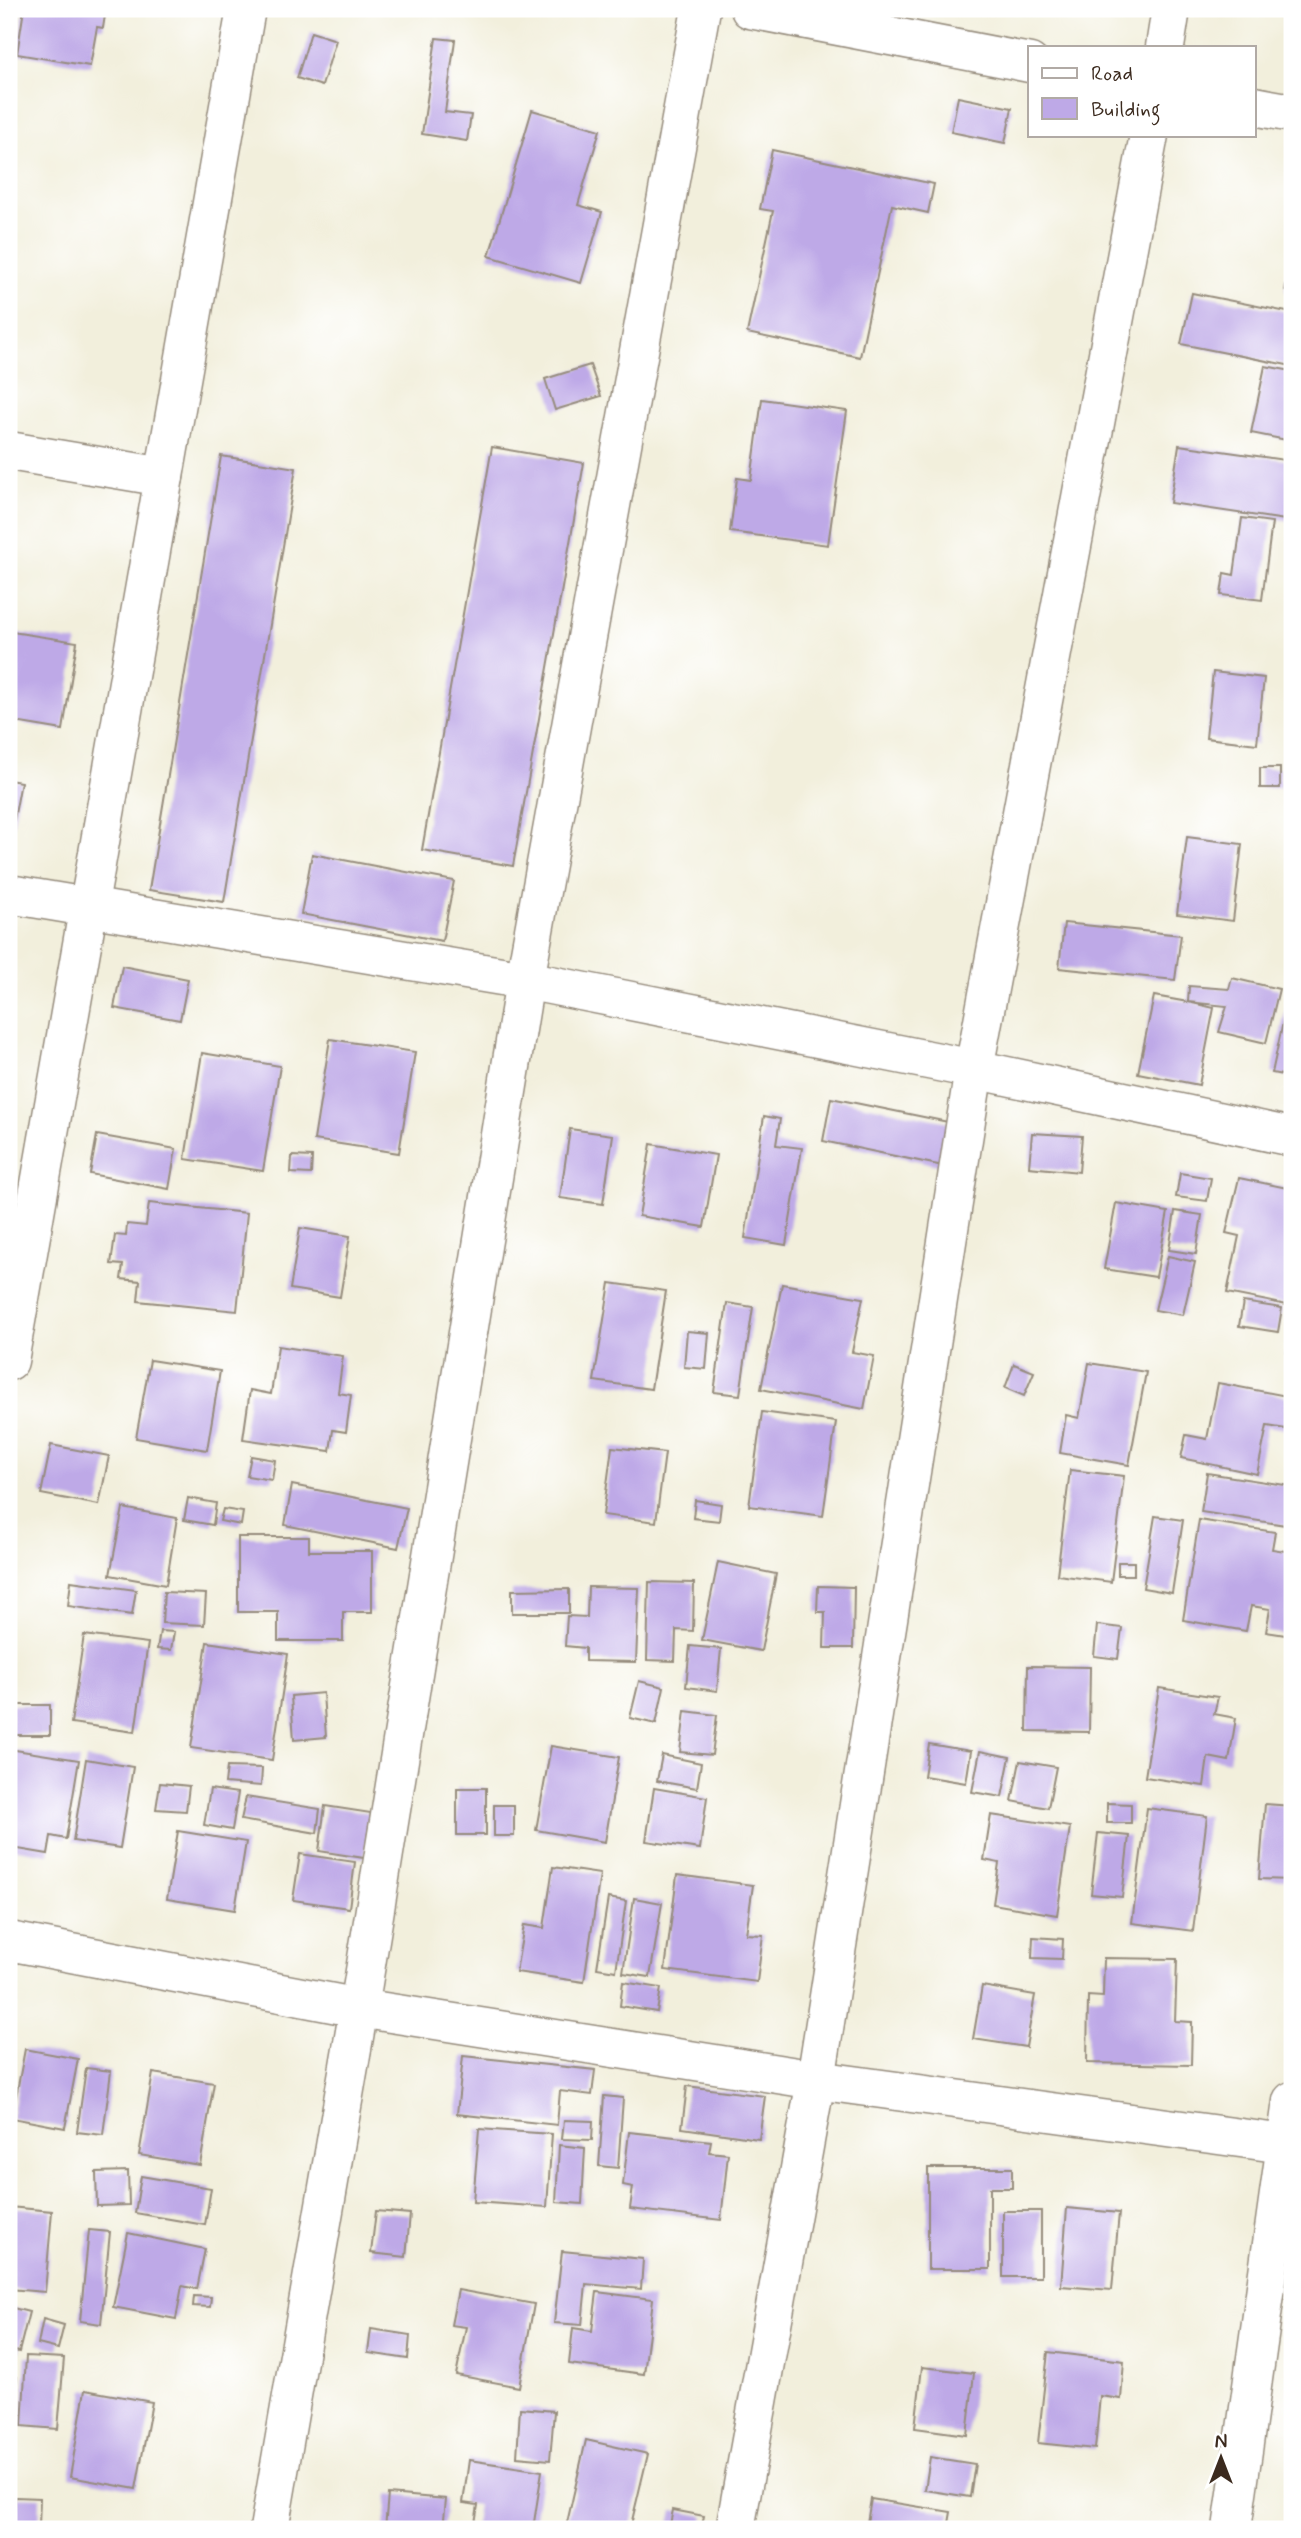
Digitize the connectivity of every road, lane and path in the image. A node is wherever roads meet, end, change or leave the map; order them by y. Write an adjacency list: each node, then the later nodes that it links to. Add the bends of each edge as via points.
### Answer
1 (246, 9): 11 (street)
2 (701, 9): 14 (street)
3 (750, 9): 6 (street)
4 (1171, 9): 5 (street)
5 (1165, 46)
6 (1028, 63)
7 (1256, 106): 8 (street)
8 (1292, 113)
9 (1149, 136): 15 (street)
10 (9, 451): 11 (street)
11 (164, 477): 13 (street)
12 (9, 894): 13 (street)
13 (90, 909): 14 (street); 17 (street)
14 (526, 979): 15 (street); 19 (street)
15 (974, 1069): 16 (street); 20 (street)
16 (1292, 1137)
17 (9, 1362)
18 (9, 1941): 19 (street)
19 (359, 2008): 20 (street); 23 (street)
20 (816, 2080): 22 (street); 24 (street)
21 (1292, 2101): 22 (street)
22 (1289, 2144): 25 (street)
23 (270, 2529)
24 (735, 2529)
25 (1232, 2529)

